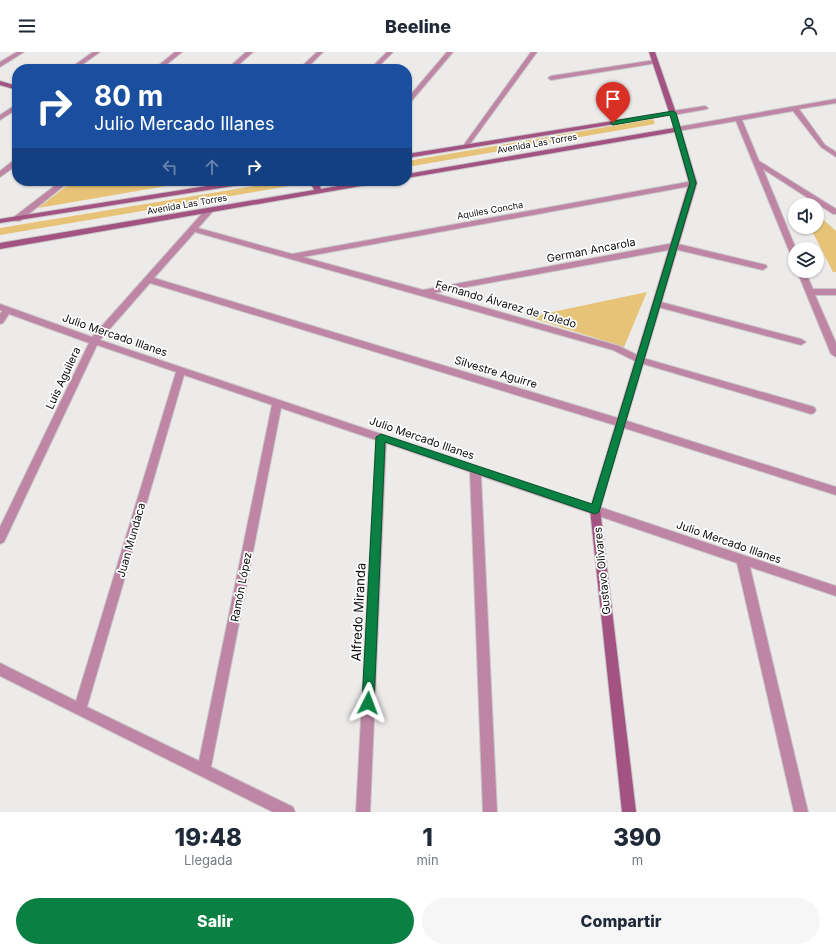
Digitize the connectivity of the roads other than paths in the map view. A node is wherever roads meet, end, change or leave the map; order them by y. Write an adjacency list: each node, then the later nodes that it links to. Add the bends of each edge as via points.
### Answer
1 (20, 52): 16 (street)
2 (97, 52): 11 (street)
3 (179, 52): 12 (street)
4 (250, 52): 13 (street)
5 (320, 52): 14 (street)
6 (390, 52): 15 (street)
7 (450, 52): 20 (street)
8 (534, 52): 29 (street)
9 (652, 52): 10 (street)
10 (655, 62): 17 (street); 25 (street)
11 (79, 64)
12 (163, 64)
13 (236, 64)
14 (307, 64)
15 (378, 64)
16 (0, 65)
17 (551, 78)
18 (0, 84): 19 (street)
19 (12, 87)
20 (412, 97)
21 (836, 101): 23 (street, Avenida Las Torres)
22 (705, 108): 25 (street, Avenida Las Torres)
23 (795, 108): 27 (street, Avenida Las Torres); 31 (street, via 823,146)
24 (12, 110): 26 (street)
25 (673, 113): 28 (street); 29 (street, Avenida Las Torres)
26 (0, 118)
27 (738, 118): 28 (street, Avenida Las Torres); 32 (street)
28 (678, 129): 35 (street, Avenida Las Torres); 36 (street)
29 (465, 147): 30 (street, Avenida Las Torres)
30 (412, 155)
31 (836, 155)
32 (756, 162): 43 (street); 47 (street)
33 (12, 166): 34 (street)
34 (0, 175)
35 (412, 175)
36 (693, 183): 49 (street, Gustavo Olivares); 50 (street, Aquiles Concha)
37 (60, 186): 44 (street)
38 (221, 186): 44 (street, Avenida Las Torres)
39 (316, 186): 41 (street)
40 (342, 186): 41 (street, Avenida Las Torres)
41 (318, 191): 42 (street, Avenida Las Torres)
42 (210, 210): 46 (street, Luis Aguilera); 48 (street, Avenida Las Torres)
43 (836, 212)
44 (17, 219): 45 (street, Avenida Las Torres)
45 (0, 222)
46 (192, 229): 50 (street, Fernando Álvarez de Toledo); 53 (street, Luis Aguilera)
47 (789, 242)
48 (0, 246)
49 (674, 246): 51 (street, German Ancarola); 56 (street, German Ancarola); 57 (street, Gustavo Olivares)
50 (290, 257): 56 (street, Fernando Álvarez de Toledo)
51 (763, 267)
52 (804, 278): 54 (street)
53 (148, 279): 60 (street, Luis Aguilera); 67 (street, Silvestre Aguirre)
54 (810, 292): 55 (street); 62 (street)
55 (836, 292)
56 (423, 293): 63 (street, Fernando Álvarez de Toledo, via 616,348)
57 (657, 304): 61 (street); 63 (street, Gustavo Olivares)
58 (3, 308): 59 (street); 60 (street, Julio Mercado Illanes)
59 (0, 321)
60 (94, 341): 64 (street, Julio Mercado Illanes); 72 (street, Luis Aguilera)
61 (801, 342)
62 (836, 354)
63 (640, 360): 66 (street, Fernando Álvarez de Toledo); 67 (street, Gustavo Olivares)
64 (181, 370): 65 (street, Julio Mercado Illanes); 76 (street, Juan Mundaca)
65 (277, 402): 68 (street, Julio Mercado Illanes); 77 (street, Ramón López)
66 (811, 410)
67 (621, 423): 70 (street, Silvestre Aguirre); 71 (street, Gustavo Olivares)
68 (381, 437): 69 (street, Julio Mercado Illanes); 79 (street, Alfredo Miranda)
69 (475, 469): 71 (street, Julio Mercado Illanes); 80 (street)
70 (836, 490)
71 (595, 510): 73 (street, Julio Mercado Illanes); 81 (street, Gustavo Olivares)
72 (0, 539)
73 (742, 559): 74 (street, Julio Mercado Illanes); 82 (street)
74 (836, 591)
75 (0, 669): 76 (street)
76 (80, 710): 77 (street)
77 (204, 771): 78 (street)
78 (288, 812)
79 (362, 812)
80 (490, 812)
81 (629, 812)
82 (801, 812)

